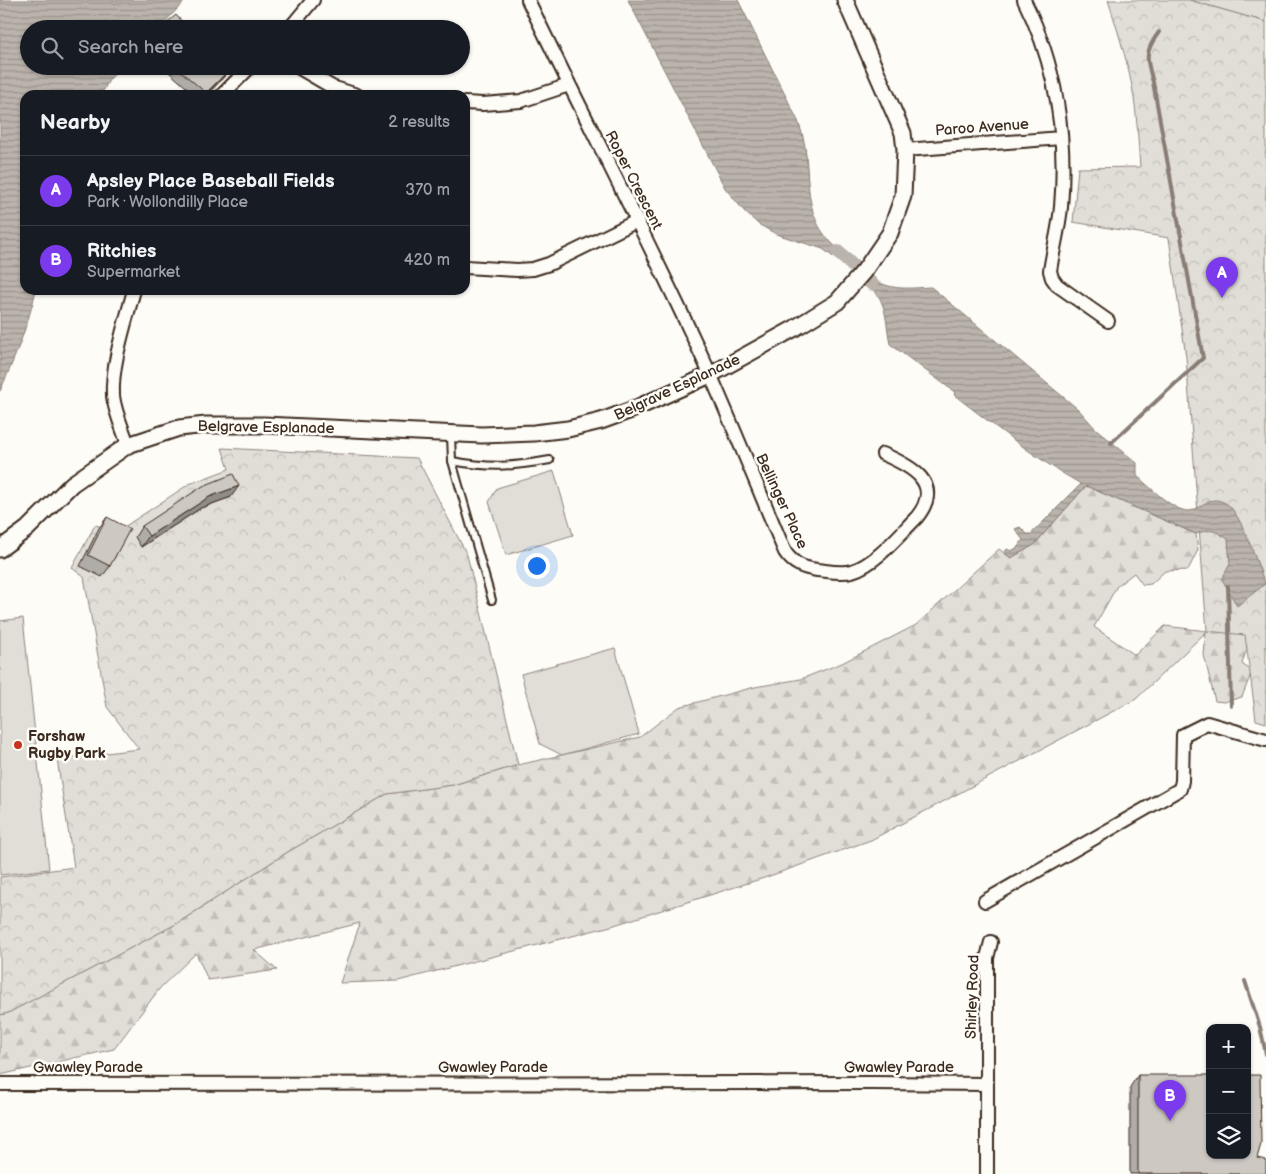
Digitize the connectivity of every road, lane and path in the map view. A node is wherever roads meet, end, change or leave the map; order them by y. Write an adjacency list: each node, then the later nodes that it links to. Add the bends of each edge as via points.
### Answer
1 (313, 0): 5 (street)
2 (528, 0): 8 (street, Roper Crescent)
3 (845, 0): 13 (street, Belgrave Esplanade, via 902,133)
4 (1024, 0): 12 (street, via 1052,74)
5 (296, 20)
6 (242, 75): 9 (street)
7 (311, 75): 10 (street)
8 (568, 85): 11 (street, via 522,101); 14 (street, Roper Crescent)
9 (227, 90)
10 (341, 90)
11 (470, 103)
12 (1061, 138): 13 (street, Paroo Avenue); 17 (street, via 1061,209 1050,271 1057,285)
13 (905, 150): 18 (street, Belgrave Esplanade, via 902,196 890,233 861,275 837,302)
14 (637, 221): 15 (street, via 549,264 517,270); 18 (street, Roper Crescent)
15 (470, 267)
16 (133, 295): 20 (street, via 113,386 116,409)
17 (1108, 321)
18 (710, 375): 19 (street, Belgrave Esplanade, via 634,409 568,429 534,433); 21 (street, Bellinger Place, via 785,552 805,568 840,572 860,568 888,546 923,509 926,487 918,472)
19 (451, 434): 20 (street, Belgrave Esplanade, via 206,425 179,428); 23 (lane)
20 (128, 445): 24 (street, Belgrave Esplanade, via 72,484 27,529)
21 (883, 454)
22 (550, 460): 23 (lane, via 506,466)
23 (452, 461): 25 (lane)
24 (0, 549)
25 (492, 600)
26 (1266, 740): 27 (street, via 1207,723 1183,735 1180,789)
27 (985, 901)
28 (991, 942): 30 (street, Shirley Road, via 987,958)
29 (0, 1084): 30 (street, Gwawley Parade)
30 (987, 1084): 31 (street, Shirley Road)
31 (987, 1174)

